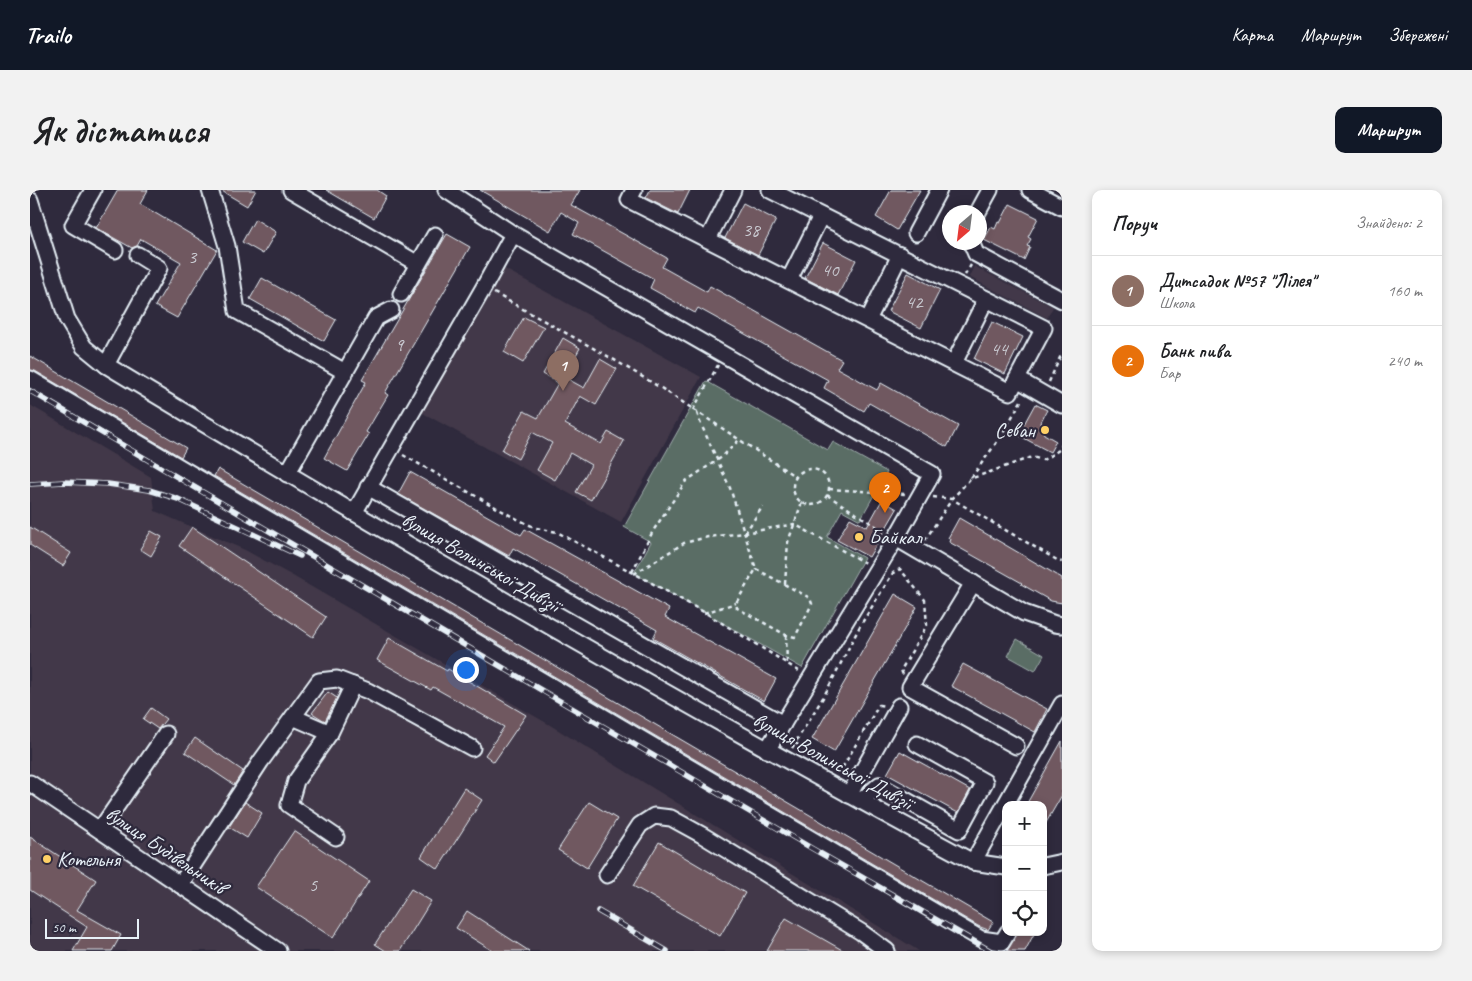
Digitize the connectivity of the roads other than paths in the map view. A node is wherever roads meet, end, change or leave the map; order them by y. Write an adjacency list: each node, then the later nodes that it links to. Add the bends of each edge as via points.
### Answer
1 (93, 190): 19 (street, via 73,225)
2 (210, 190): 32 (street, via 227,246 237,311)
3 (291, 190): 23 (street)
4 (446, 190): 16 (street)
5 (634, 190): 18 (street, via 629,200)
6 (733, 190): 18 (street)
7 (770, 190): 14 (street)
8 (939, 190): 15 (street)
9 (990, 190): 12 (street)
10 (1030, 190): 13 (street)
11 (30, 200): 31 (street, вулиця Волинської Дивізії, via 67,319 84,347)
12 (982, 205)
13 (1062, 207)
14 (822, 216): 21 (street); 24 (street)
15 (916, 233)
16 (513, 234): 37 (street); 39 (street, via 932,474)
17 (435, 235): 23 (street)
18 (708, 239): 24 (street)
19 (115, 250)
20 (976, 250): 27 (street)
21 (900, 255): 26 (street); 29 (street)
22 (138, 256): 31 (street, via 159,268)
23 (418, 264): 25 (street)
24 (789, 280): 29 (street)
25 (401, 294)
26 (986, 299): 30 (street); 34 (street, via 1044,328)
27 (1062, 300)
28 (391, 310): 32 (street, via 376,318)
29 (868, 320): 30 (street)
30 (954, 363): 34 (street, via 1010,392)
31 (106, 365): 36 (street, вулиця Волинської Дивізії)
32 (345, 372): 36 (street)
33 (30, 379): 63 (street, via 981,939 1002,942)
34 (1023, 383): 35 (street)
35 (1062, 405)
36 (287, 474): 38 (street, вулиця Волинської Дивізії)
37 (368, 487): 38 (street); 46 (street)
38 (354, 513): 52 (street, вулиця Волинської Дивізії)
39 (896, 538): 40 (street); 46 (street)
40 (973, 583): 41 (street, via 1024,612); 50 (street, via 910,687)
41 (1062, 625)
42 (353, 685): 45 (street, via 338,679 319,681); 47 (street); 51 (street, via 368,690)
43 (1062, 704): 57 (street)
44 (899, 706): 54 (street)
45 (293, 717): 47 (street); 62 (street)
46 (783, 724): 52 (street)
47 (330, 733): 56 (street, via 296,782 289,805)
48 (166, 734): 55 (street)
49 (916, 744): 54 (street, via 985,782 959,830 880,786)
50 (1016, 746)
51 (472, 748)
52 (767, 750): 54 (street, вулиця Волинської Дивізії)
53 (30, 783): 55 (street, вулиця Будівельників)
54 (855, 798): 57 (street, вулиця Волинської Дивізії)
55 (100, 830): 62 (street, вулиця Будівельників)
56 (336, 837)
57 (973, 862): 60 (street, вулиця Волинської Дивізії)
58 (1062, 862): 59 (street)
59 (1047, 865)
60 (1002, 866)
61 (607, 875): 65 (street, via 640,825 654,816 671,818)
62 (180, 885): 64 (street, вулиця Будівельників)
63 (1006, 936)
64 (278, 951)
65 (887, 951)

